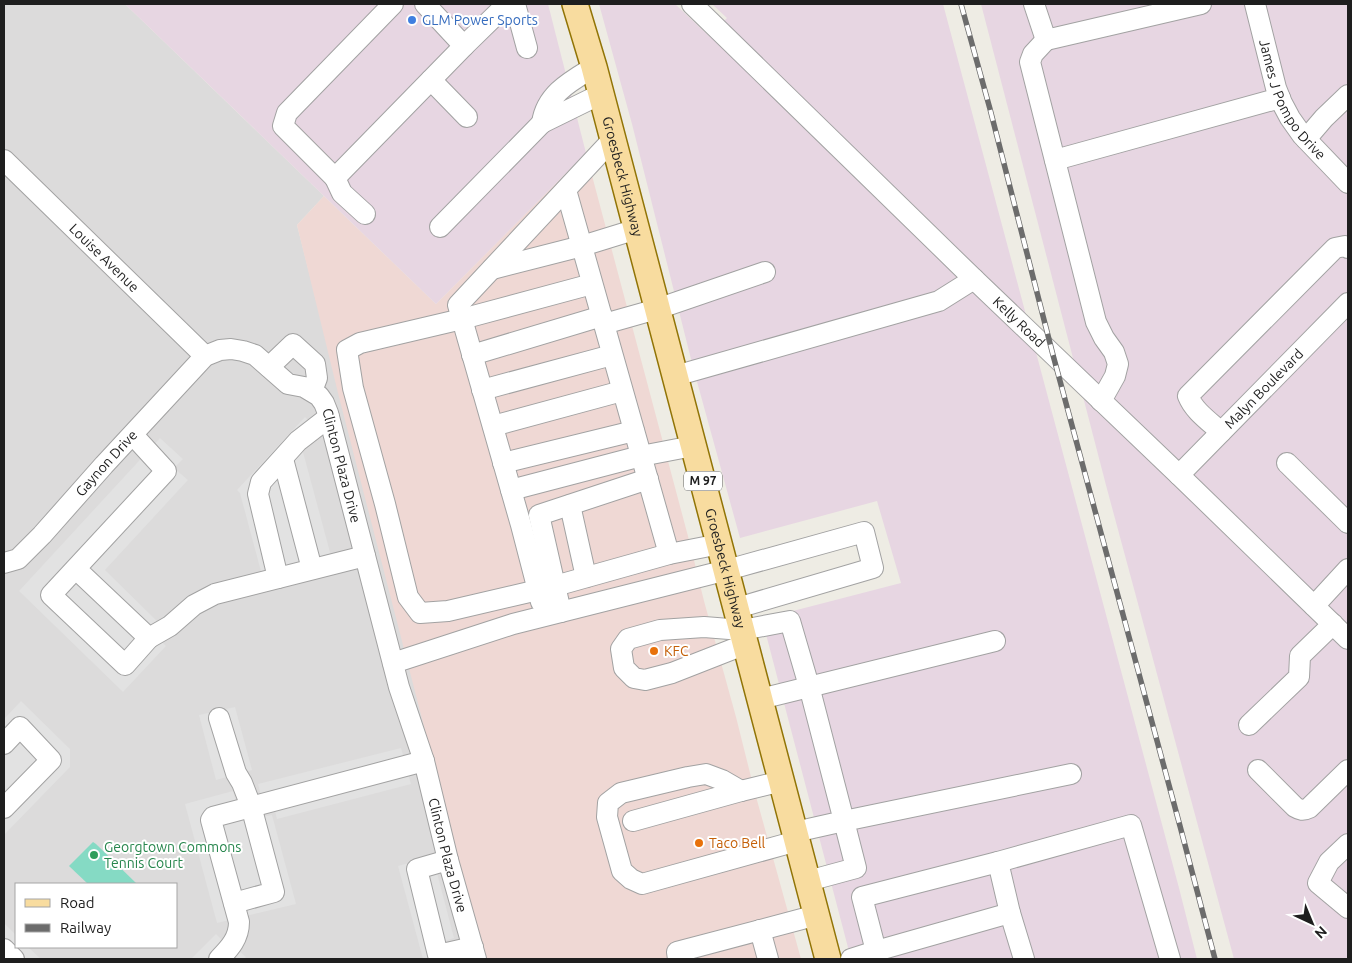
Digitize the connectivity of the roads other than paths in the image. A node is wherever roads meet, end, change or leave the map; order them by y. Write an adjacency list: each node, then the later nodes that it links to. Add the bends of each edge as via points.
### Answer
1 (393, 4): 24 (street, via 287,113 283,126)
2 (425, 4): 11 (street)
3 (507, 4): 11 (street)
4 (514, 4): 12 (street)
5 (574, 4): 13 (main road, Groesbeck Highway / M 97)
6 (692, 4): 34 (street, Kelly Road)
7 (1034, 4): 10 (street)
8 (1201, 4): 10 (street)
9 (1255, 4): 17 (street, James J Pompo Drive)
10 (1046, 40): 23 (street, via 1030,62)
11 (464, 46): 14 (street)
12 (527, 48)
13 (594, 67): 15 (main road, Groesbeck Highway / M 97); 19 (street, via 565,85 546,107)
14 (431, 80): 18 (street); 24 (street)
15 (601, 94): 19 (street); 20 (main road, Groesbeck Highway / M 97)
16 (1348, 95): 21 (street)
17 (1280, 98): 21 (street, James J Pompo Drive); 23 (street)
18 (468, 117)
19 (542, 123): 28 (street)
20 (613, 139): 26 (street); 29 (main road, Groesbeck Highway / M 97)
21 (1306, 139): 25 (street, James J Pompo Drive)
22 (4, 160): 42 (street, Louise Avenue)
23 (1055, 160): 48 (street, via 1096,322 1118,364)
24 (336, 178): 27 (street, via 342,193)
25 (1348, 183)
26 (566, 190): 30 (street); 32 (street)
27 (365, 214)
28 (440, 227)
29 (637, 229): 30 (street); 37 (main road, Groesbeck Highway / M 97)
30 (582, 246): 32 (street); 35 (street)
31 (1348, 248): 52 (street, via 1335,248 1188,396 1196,409)
32 (492, 269): 38 (street, via 458,305)
33 (765, 272): 37 (street)
34 (974, 279): 44 (street, via 939,301); 48 (street, Kelly Road)
35 (592, 284): 38 (street); 39 (street)
36 (1347, 306): 52 (street, Malyn Boulevard)
37 (658, 308): 39 (street); 44 (main road, Groesbeck Highway / M 97)
38 (462, 319): 40 (street); 74 (street, via 360,343 347,350 353,388 408,596 420,613 448,611)
39 (603, 320): 40 (street); 41 (street)
40 (472, 355): 45 (street)
41 (612, 355): 45 (street); 46 (street)
42 (205, 356): 43 (street, via 220,350 243,350); 53 (street, Gaynon Drive)
43 (269, 367): 47 (street, via 288,384); 47 (street, via 293,344 315,364 318,378)
44 (675, 376): 54 (main road, Groesbeck Highway / M 97)
45 (482, 390): 50 (street)
46 (622, 390): 50 (street); 51 (street)
47 (312, 391): 49 (street, Clinton Plaza Drive, via 324,403)
48 (1101, 401): 59 (street, Kelly Road)
49 (329, 417): 56 (street); 67 (street, Clinton Plaza Drive)
50 (493, 426): 57 (street)
51 (634, 431): 55 (street); 57 (street)
52 (1221, 432): 59 (street, Malyn Boulevard)
53 (132, 435): 66 (street, Gaynon Drive, via 42,535); 68 (street, via 166,471)
54 (693, 446): 55 (street); 64 (main road, Groesbeck Highway / M 97)
55 (640, 456): 60 (street); 61 (street)
56 (283, 459): 69 (street); 73 (street, via 261,482 258,494)
57 (504, 463): 61 (street)
58 (1287, 464): 63 (street)
59 (1179, 475): 75 (street, Kelly Road)
60 (648, 479): 62 (street); 65 (street)
61 (511, 490): 74 (street)
62 (570, 505): 72 (street); 74 (street, via 539,515)
63 (1348, 523)
64 (720, 544): 65 (street); 70 (main road, Groesbeck Highway / M 97)
65 (669, 554): 72 (street)
66 (8, 556)
67 (365, 556): 69 (street); 82 (street, Clinton Plaza Drive)
68 (76, 569): 79 (street); 79 (street, via 51,595 125,665)
69 (312, 569): 73 (street)
70 (727, 570): 76 (street); 78 (main road, Groesbeck Highway / M 97); 78 (street, via 864,532 872,568)
71 (1348, 570): 75 (street)
72 (586, 577): 74 (street)
73 (278, 578): 79 (street, via 215,594)
74 (546, 588): 76 (street)
75 (1314, 606): 77 (street, Kelly Road)
76 (553, 614): 82 (street)
77 (1333, 624): 80 (street, Kelly Road); 86 (street, via 1300,656 1299,676)
78 (742, 628): 78 (street, via 660,630 628,639 621,649 624,668 634,678 645,680 672,673); 83 (street, via 790,621); 84 (main road, Groesbeck Highway / M 97)
79 (149, 638)
80 (1348, 639)
81 (995, 641): 83 (street)
82 (393, 663): 88 (street, Clinton Plaza Drive)
83 (809, 686): 84 (street); 97 (street)
84 (760, 699): 92 (main road, Groesbeck Highway / M 97)
85 (219, 718): 94 (street)
86 (1249, 725)
87 (4, 744): 95 (street, via 20,727 51,760)
88 (424, 761): 94 (street); 100 (street, Clinton Plaza Drive)
89 (1258, 770): 90 (street, via 1295,807 1304,811)
90 (1348, 770)
91 (1071, 774): 97 (street)
92 (782, 781): 93 (street); 98 (main road, Groesbeck Highway / M 97)
93 (741, 791): 96 (street); 98 (street, via 706,774 621,793 608,803 607,817 622,871 642,884)
94 (251, 806): 103 (street, via 213,816 211,820); 103 (street, via 274,892)
95 (4, 808)
96 (633, 821)
97 (844, 821): 98 (street); 102 (street, via 856,868)
98 (796, 837): 102 (main road, Groesbeck Highway / M 97)
99 (1348, 844): 104 (street, via 1329,862 1318,883)
100 (448, 860): 111 (street, Clinton Plaza Drive); 111 (street, via 417,869 438,955)
101 (998, 862): 105 (street); 109 (street, via 862,897); 119 (street, via 1132,825)
102 (808, 881): 106 (main road, Groesbeck Highway / M 97)
103 (234, 903): 113 (street, via 239,930 230,948)
104 (1348, 908)
105 (1010, 913): 110 (street); 118 (street)
106 (817, 915): 107 (street); 116 (main road, Groesbeck Highway / M 97)
107 (760, 930): 114 (street, via 677,952); 115 (street)
108 (4, 949): 112 (street)
109 (876, 951): 110 (street); 117 (street)
110 (898, 952)
111 (474, 953)
112 (14, 959)
113 (219, 959)
114 (678, 959)
115 (768, 959)
116 (828, 959)
117 (851, 959)
118 (1024, 959)
119 (1170, 959)

